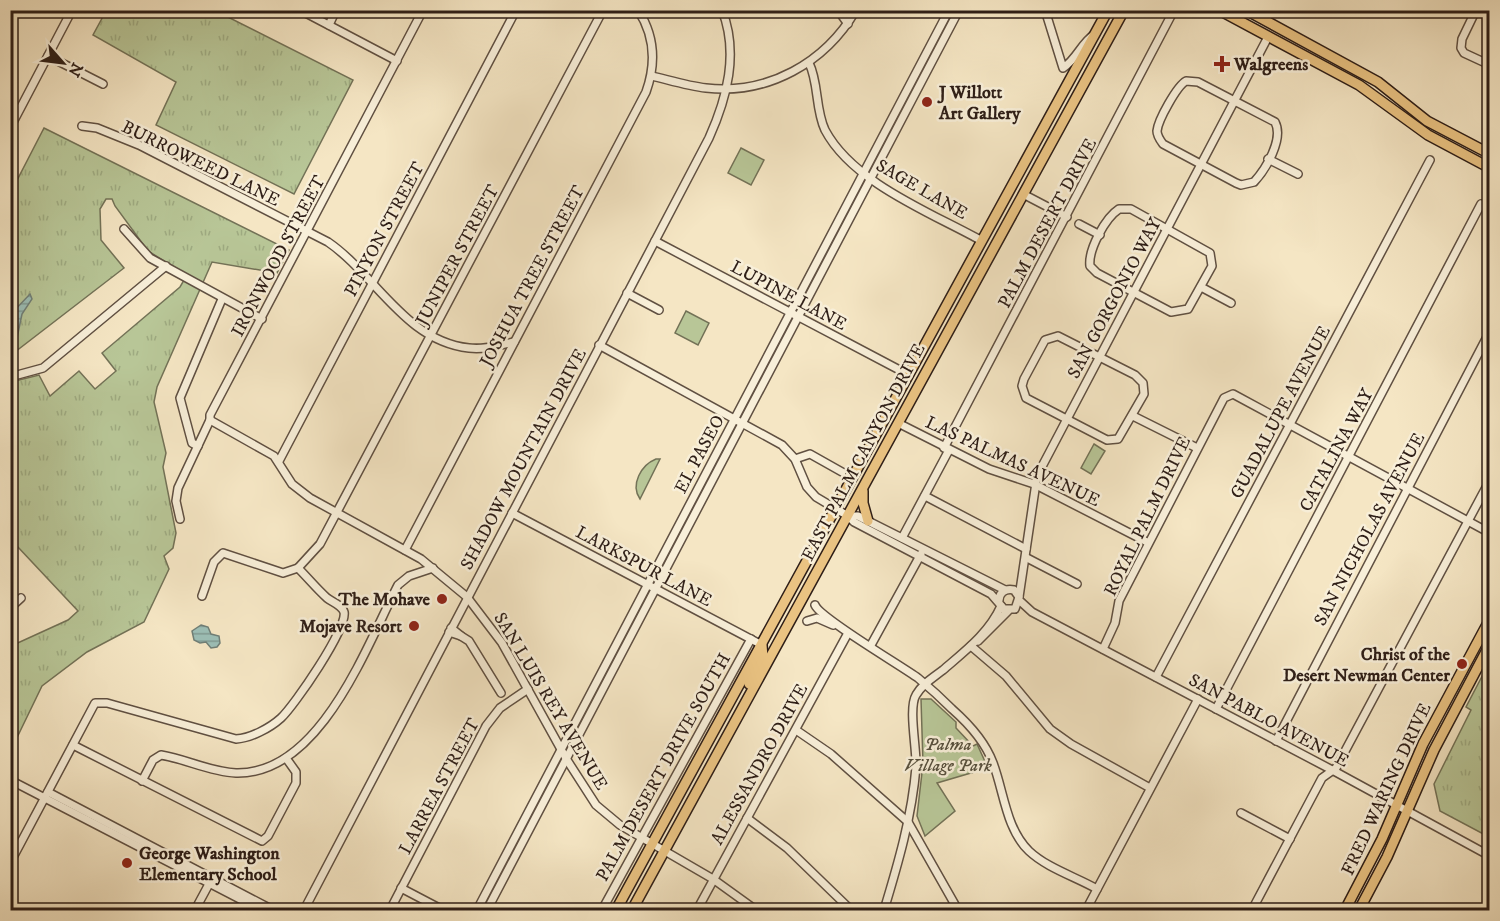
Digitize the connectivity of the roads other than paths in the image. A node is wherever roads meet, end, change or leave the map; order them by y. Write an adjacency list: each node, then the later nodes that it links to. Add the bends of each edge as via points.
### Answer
1 (72, 10): 24 (street)
2 (300, 10): 21 (street)
3 (336, 10): 21 (street)
4 (423, 10): 25 (street, IRONWOOD STREET)
5 (516, 10): 58 (street, PINYON STREET)
6 (603, 10): 70 (street, JUNIPER STREET)
7 (638, 10): 29 (street, JOSHUA TREE STREET, via 650,36)
8 (722, 10): 31 (street, SHADOW MOUNTAIN DRIVE, via 729,42)
9 (838, 10): 20 (street)
10 (856, 10): 20 (street)
11 (949, 10): 44 (street, EL PASEO)
12 (1045, 10): 22 (street, via 1063,68 1076,58 1085,40)
13 (1108, 10): 22 (main road, EAST PALM CANYON DRIVE)
14 (1124, 10): 47 (main road, EAST PALM CANYON DRIVE)
15 (1174, 10): 49 (street, PALM DESERT DRIVE)
16 (1219, 10): 23 (main road)
17 (1246, 10): 33 (main road, via 1378,82)
18 (1476, 10): 27 (street, via 1461,48)
19 (959, 11): 46 (street, EL PASEO)
20 (849, 24): 26 (street)
21 (328, 25): 25 (street)
22 (1095, 34): 38 (main road, EAST PALM CANYON DRIVE)
23 (1268, 37): 28 (main road); 32 (street, SAN GORGONIO WAY)
24 (48, 56): 30 (street); 35 (street)
25 (397, 61): 53 (street, IRONWOOD STREET)
26 (809, 63): 31 (street, via 762,84); 44 (street, SAGE LANE, via 826,131)
27 (1490, 65)
28 (1339, 74): 33 (main road, via 1365,82 1395,104); 36 (main road)
29 (652, 75): 31 (street, via 705,88); 71 (street, JOSHUA TREE STREET)
30 (103, 84)
31 (728, 89): 55 (street, SHADOW MOUNTAIN DRIVE, via 709,138)
32 (1235, 101): 40 (street, via 1275,122 1279,134); 42 (street, SAN GORGONIO WAY); 42 (street, via 1198,82 1186,81 1178,87 1157,133 1163,144)
33 (1408, 107): 37 (main road)
34 (82, 126): 53 (street, BURROWEED LANE, via 139,145)
35 (10, 128)
36 (1444, 144): 37 (main road, via 1453,141 1470,149); 43 (main road)
37 (1474, 146): 39 (main road)
38 (1034, 147): 47 (main road, via 1020,186); 56 (main road, EAST PALM CANYON DRIVE)
39 (1490, 154)
40 (1268, 159): 42 (street, via 1258,178 1248,185); 45 (street)
41 (1430, 160): 82 (street, GUADALUPE AVENUE)
42 (1202, 165): 51 (street, SAN GORGONIO WAY)
43 (1490, 168)
44 (863, 173): 46 (street, SAGE LANE); 66 (street, EL PASEO)
45 (1298, 174)
46 (871, 179): 56 (street, SAGE LANE); 67 (street, EL PASEO)
47 (1023, 194): 49 (street); 63 (main road, EAST PALM CANYON DRIVE)
48 (1481, 204): 86 (street, CATALINA WAY)
49 (1067, 217): 85 (street, PALM DESERT DRIVE)
50 (1079, 224): 54 (street)
51 (1167, 228): 54 (street, via 1131,209 1119,209); 59 (street, via 1210,253 1212,266); 60 (street, SAN GORGONIO WAY)
52 (124, 229): 57 (street, via 145,254)
53 (308, 231): 58 (street, BURROWEED LANE, via 342,252); 68 (street, IRONWOOD STREET)
54 (1100, 235): 60 (street, via 1090,256 1090,266)
55 (655, 241): 61 (street, SHADOW MOUNTAIN DRIVE); 66 (street, LUPINE LANE)
56 (982, 241): 63 (main road, via 987,248 968,283); 74 (main road, EAST PALM CANYON DRIVE)
57 (166, 266): 62 (street); 75 (street, via 43,368)
58 (372, 283): 70 (street, BURROWEED LANE, via 403,316); 88 (street, PINYON STREET)
59 (1201, 287): 60 (street, via 1188,309 1176,314); 64 (street)
60 (1134, 292): 73 (street, SAN GORGONIO WAY)
61 (627, 293): 65 (street); 72 (street, SHADOW MOUNTAIN DRIVE)
62 (222, 299): 68 (street); 83 (street, via 180,398 192,442)
63 (964, 302): 81 (main road, EAST PALM CANYON DRIVE)
64 (1231, 303)
65 (659, 310)
66 (790, 313): 67 (street, LUPINE LANE); 77 (street, EL PASEO)
67 (798, 318): 74 (street, LUPINE LANE); 80 (street, EL PASEO)
68 (262, 319): 78 (street, IRONWOOD STREET)
69 (1490, 332): 93 (street, SAN NICHOLAS AVENUE)
70 (433, 335): 71 (street, BURROWEED LANE, via 471,349); 101 (street, JUNIPER STREET)
71 (514, 342): 111 (street, JOSHUA TREE STREET)
72 (599, 345): 77 (street, SAN PABLO AVENUE); 100 (street, SHADOW MOUNTAIN DRIVE)
73 (1100, 357): 76 (street, via 1143,383 1144,394); 79 (street, SAN GORGONIO WAY); 79 (street, via 1065,337 1045,340 1022,386 1026,398)
74 (909, 375): 99 (main road, EAST PALM CANYON DRIVE)
75 (10, 377)
76 (1133, 416): 79 (street, via 1123,434 1112,441); 84 (street)
77 (735, 418): 80 (street, SAN PABLO AVENUE); 94 (street, EL PASEO)
78 (210, 420): 83 (street, IRONWOOD STREET); 88 (street, SAN LUIS REY AVENUE)
79 (1066, 420): 91 (street, SAN GORGONIO WAY)
80 (743, 422): 87 (street, SAN PABLO AVENUE, via 782,445); 95 (street, EL PASEO)
81 (898, 423): 85 (street, LAS PALMAS AVENUE); 92 (main road, EAST PALM CANYON DRIVE)
82 (1290, 425): 84 (street, ROYAL PALM DRIVE, via 1233,394 1224,398); 86 (street); 139 (street, GUADALUPE AVENUE)
83 (198, 446): 103 (street, IRONWOOD STREET, via 178,488)
84 (1197, 448): 108 (street, ROYAL PALM DRIVE)
85 (947, 449): 91 (street, LAS PALMAS AVENUE); 96 (street, PALM DESERT DRIVE)
86 (1349, 458): 93 (street); 145 (street, CATALINA WAY)
87 (795, 459): 89 (street, via 810,454); 99 (street, SAN PABLO AVENUE, via 807,487)
88 (279, 461): 101 (street, SAN LUIS REY AVENUE, via 292,484)
89 (842, 472)
90 (1490, 480): 105 (street)
91 (1034, 484): 108 (street, LAS PALMAS AVENUE); 110 (street, SAN GORGONIO WAY)
92 (863, 488): 102 (main road, EAST PALM CANYON DRIVE); 104 (main road)
93 (1407, 489): 105 (street); 147 (street, SAN NICHOLAS AVENUE)
94 (697, 490): 95 (street, via 699,496); 97 (street, EL PASEO)
95 (705, 495): 98 (street, EL PASEO)
96 (925, 496): 107 (street, PALM DESERT DRIVE); 110 (street)
97 (691, 502): 98 (street, via 696,501); 116 (street, EL PASEO)
98 (699, 506): 118 (street, EL PASEO)
99 (836, 509): 102 (street, SAN PABLO AVENUE); 136 (main road, EAST PALM CANYON DRIVE)
100 (512, 513): 116 (street, LARKSPUR LANE); 121 (street, SHADOW MOUNTAIN DRIVE)
101 (338, 514): 111 (street, SAN LUIS REY AVENUE); 114 (street, JUNIPER STREET, via 315,552)
102 (848, 516): 104 (street, SAN PABLO AVENUE); 112 (street, SAN PABLO AVENUE); 144 (main road, EAST PALM CANYON DRIVE)
103 (180, 519)
104 (868, 521): 107 (street, SAN PABLO AVENUE)
105 (1469, 522): 106 (street); 152 (street)
106 (1490, 533)
107 (902, 538): 109 (street, SAN PABLO AVENUE)
108 (1147, 542): 138 (street, ROYAL PALM DRIVE, via 1119,601 1115,623)
109 (923, 549): 112 (street); 119 (street, SAN PABLO AVENUE)
110 (1026, 549): 113 (street, SAN GORGONIO WAY); 119 (street, via 1016,581)
111 (405, 550): 115 (street, SAN LUIS REY AVENUE)
112 (918, 558): 124 (street, SAN PABLO AVENUE, via 991,594); 137 (street)
113 (1027, 558): 117 (street); 123 (street, SAN GORGONIO WAY)
114 (298, 568): 120 (street, via 275,573 223,553 214,562); 148 (street, via 340,606 343,623 311,680 280,719 255,734 236,739 100,702 92,706)
115 (433, 568): 121 (street, SAN LUIS REY AVENUE); 150 (street, via 398,585 330,712)
116 (651, 583): 118 (street, LARKSPUR LANE); 149 (street, EL PASEO)
117 (1077, 584)
118 (656, 590): 133 (street, LARKSPUR LANE); 151 (street, EL PASEO)
119 (1008, 590): 123 (street, SAN PABLO AVENUE); 124 (street, via 1001,593)
120 (202, 596)
121 (467, 597): 131 (street, SHADOW MOUNTAIN DRIVE); 141 (street, SAN LUIS REY AVENUE, via 502,643)
122 (21, 598): 126 (street)
123 (1020, 599): 127 (street); 128 (street, SAN PABLO AVENUE)
124 (1000, 604): 127 (street, SAN PABLO AVENUE); 134 (street, via 993,623)
125 (815, 605): 132 (street)
126 (10, 608)
127 (1012, 610): 128 (street, SAN PABLO AVENUE); 134 (street)
128 (1032, 612): 138 (street, SAN PABLO AVENUE)
129 (1490, 619): 157 (main road, FRED WARING DRIVE, via 1423,744)
130 (807, 621): 132 (street, via 817,618)
131 (450, 630): 143 (street, via 469,641); 175 (street, SHADOW MOUNTAIN DRIVE)
132 (846, 632): 137 (street); 146 (street, ALESSANDRO DRIVE)
133 (751, 639): 136 (street, LARKSPUR LANE); 162 (street, PALM DESERT DRIVE SOUTH)
134 (973, 644): 140 (street); 155 (street, via 1050,729)
135 (1490, 644): 158 (main road, FRED WARING DRIVE)
136 (762, 645): 144 (main road, via 763,657 744,694); 164 (main road, EAST PALM CANYON DRIVE)
137 (871, 645): 140 (street)
138 (1103, 649): 139 (street, SAN PABLO AVENUE)
139 (1156, 677): 142 (street, SAN PABLO AVENUE)
140 (925, 684): 161 (street, via 915,696 913,706 916,768); 171 (street, via 968,724 984,746 1022,843 1036,856)
141 (528, 689): 143 (street, LARREA STREET); 149 (street, SAN LUIS REY AVENUE)
142 (1198, 699): 145 (street, SAN PABLO AVENUE); 155 (street)
143 (508, 703): 170 (street, LARREA STREET, via 486,726)
144 (745, 703): 165 (main road, EAST PALM CANYON DRIVE)
145 (1216, 709): 147 (street, SAN PABLO AVENUE)
146 (796, 730): 160 (street, ALESSANDRO DRIVE); 161 (street, via 847,767)
147 (1276, 741): 152 (street, SAN PABLO AVENUE)
148 (73, 745): 154 (street); 156 (street)
149 (561, 750): 151 (street, SAN LUIS REY AVENUE); 178 (street, EL PASEO)
150 (286, 758): 154 (street, via 238,773 160,755); 154 (street, via 296,772 296,783 262,841)
151 (567, 760): 162 (street, SAN LUIS REY AVENUE, via 599,807); 179 (street, EL PASEO)
152 (1334, 771): 157 (street, SAN PABLO AVENUE); 163 (street, via 1322,778)
153 (10, 780): 156 (street)
154 (142, 781)
155 (1150, 788): 171 (street)
156 (46, 795): 167 (street); 169 (street); 174 (street)
157 (1396, 805): 158 (street, SAN PABLO AVENUE); 190 (main road, FRED WARING DRIVE)
158 (1407, 811): 166 (street, SAN PABLO AVENUE); 191 (main road, FRED WARING DRIVE)
159 (1241, 813): 163 (street)
160 (747, 818): 168 (street, ALESSANDRO DRIVE); 185 (street, via 795,855)
161 (908, 822): 186 (street); 187 (street)
162 (643, 839): 164 (street, SAN LUIS REY AVENUE); 180 (street, PALM DESERT DRIVE SOUTH)
163 (1290, 839): 189 (street)
164 (652, 845): 165 (street, SAN LUIS REY AVENUE); 181 (main road, EAST PALM CANYON DRIVE)
165 (664, 851): 168 (street, SAN LUIS REY AVENUE); 182 (main road, EAST PALM CANYON DRIVE)
166 (1490, 856)
167 (10, 863)
168 (713, 879): 183 (street, ALESSANDRO DRIVE); 184 (street, SAN LUIS REY AVENUE)
169 (209, 884): 172 (street); 173 (street)
170 (401, 888): 176 (street, LARREA STREET); 177 (street)
171 (1097, 889): 188 (street)
172 (195, 910)
173 (261, 910)
174 (273, 910)
175 (304, 910)
176 (390, 910)
177 (443, 910)
178 (477, 910)
179 (487, 910)
180 (602, 910)
181 (616, 910)
182 (632, 910)
183 (697, 910)
184 (756, 910)
185 (851, 910)
186 (884, 910)
187 (958, 910)
188 (1086, 910)
189 (1252, 910)
190 (1345, 910)
191 (1359, 910)

